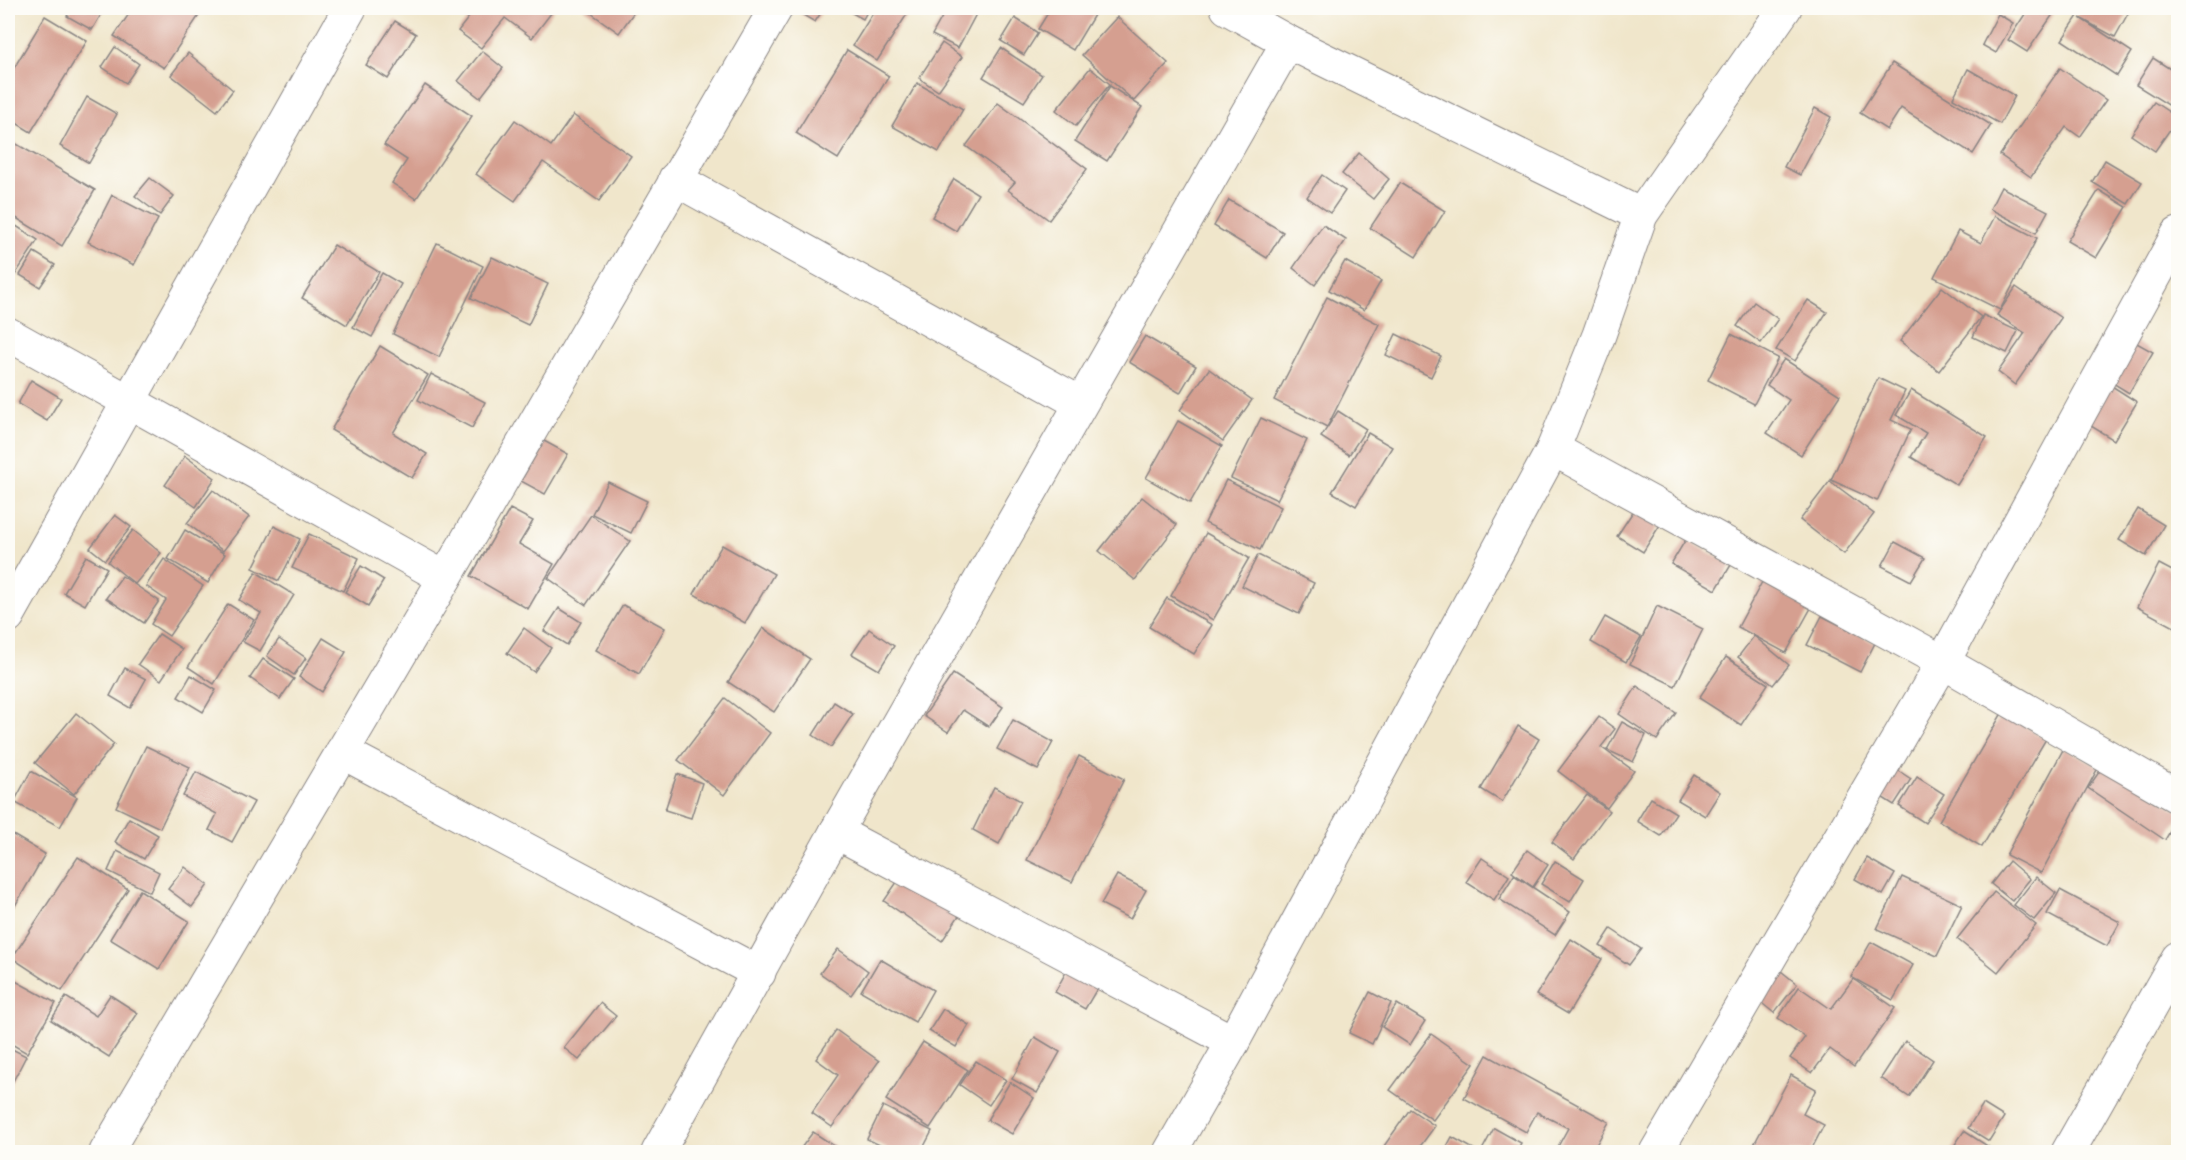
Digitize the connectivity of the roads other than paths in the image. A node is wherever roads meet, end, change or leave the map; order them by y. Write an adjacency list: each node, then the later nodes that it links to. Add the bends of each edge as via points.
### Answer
1 (350, 8): 10 (street)
2 (776, 8): 6 (street)
3 (1227, 8): 5 (street)
4 (1785, 8): 7 (street)
5 (1288, 42): 7 (street); 11 (street)
6 (675, 179): 11 (street); 13 (street)
7 (1641, 215): 12 (street, via 1599,335)
8 (2178, 234): 15 (street)
9 (8, 334): 10 (street)
10 (129, 402): 13 (street); 14 (street)
11 (1080, 404): 18 (street)
12 (1552, 449): 15 (street); 21 (street)
13 (445, 578): 16 (street)
14 (8, 616)
15 (1943, 662): 17 (street); 25 (street)
16 (342, 752): 20 (street); 22 (street)
17 (2178, 797)
18 (836, 832): 20 (street); 21 (street)
19 (2178, 958): 26 (street)
20 (759, 974): 23 (street)
21 (1233, 1042): 24 (street)
22 (106, 1152)
23 (658, 1152)
24 (1170, 1152)
25 (1656, 1152)
26 (2068, 1152)

